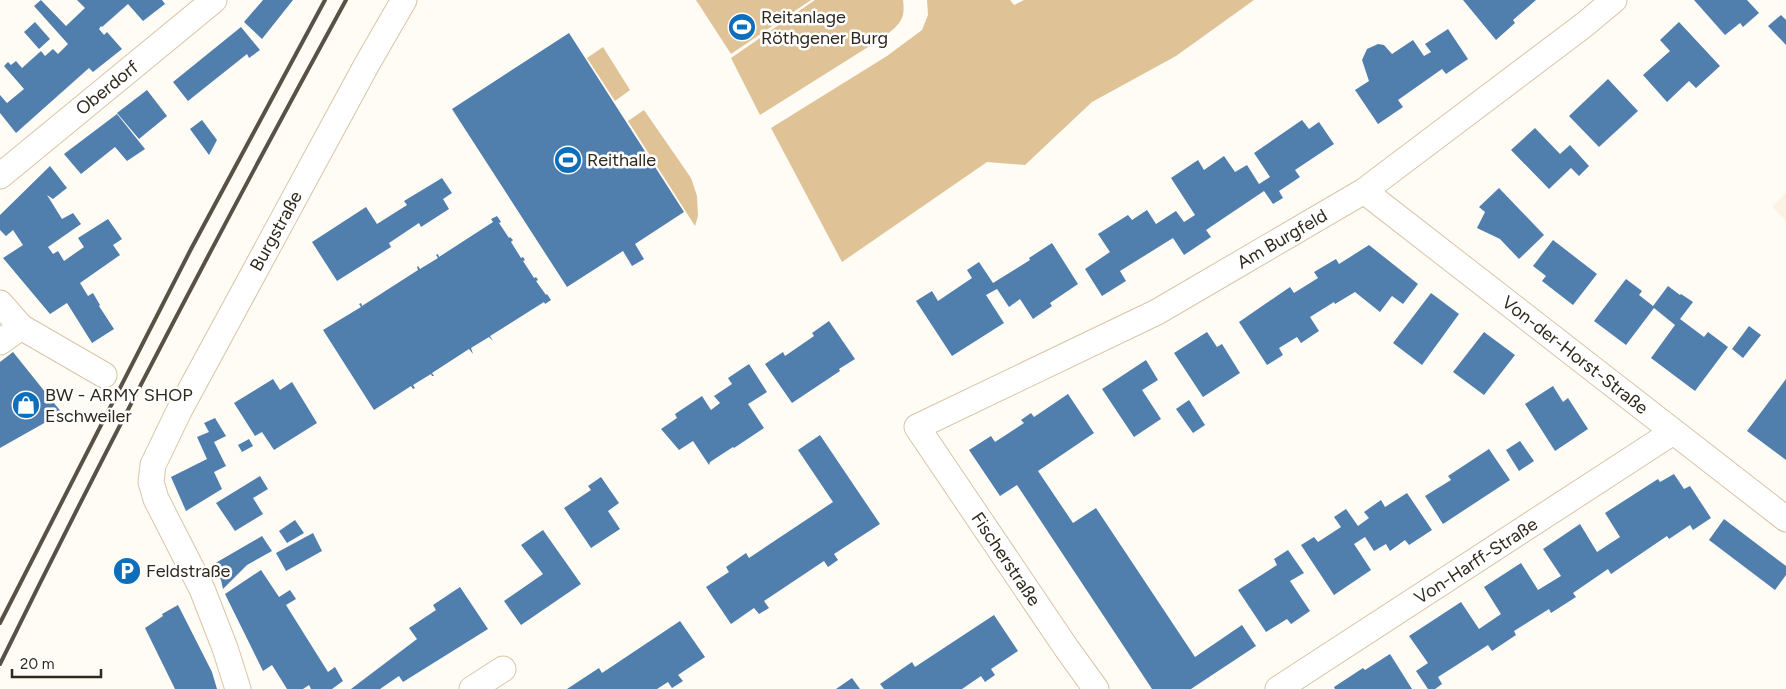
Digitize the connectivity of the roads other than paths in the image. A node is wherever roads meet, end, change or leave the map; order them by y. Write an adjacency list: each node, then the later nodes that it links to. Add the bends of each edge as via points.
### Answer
1 (214, 0): 4 (street, Oberdorf)
2 (404, 0): 14 (street, Burgstraße, via 179,411 153,465 151,482 156,499 202,589)
3 (1614, 0): 5 (street, Am Burgfeld)
4 (0, 176)
5 (1364, 191): 10 (street, Am Burgfeld, via 1157,312); 11 (street, Von-der-Horst-Straße)
6 (0, 303): 7 (street)
7 (21, 327): 8 (street); 9 (street)
8 (0, 342)
9 (104, 374)
10 (917, 427): 16 (street, Fischerstraße)
11 (1673, 432): 12 (street, Von-der-Horst-Straße); 17 (street, Von-Harff-Straße)
12 (1786, 519)
13 (503, 669): 15 (street)
14 (238, 689)
15 (472, 689)
16 (1096, 689)
17 (1278, 689)

